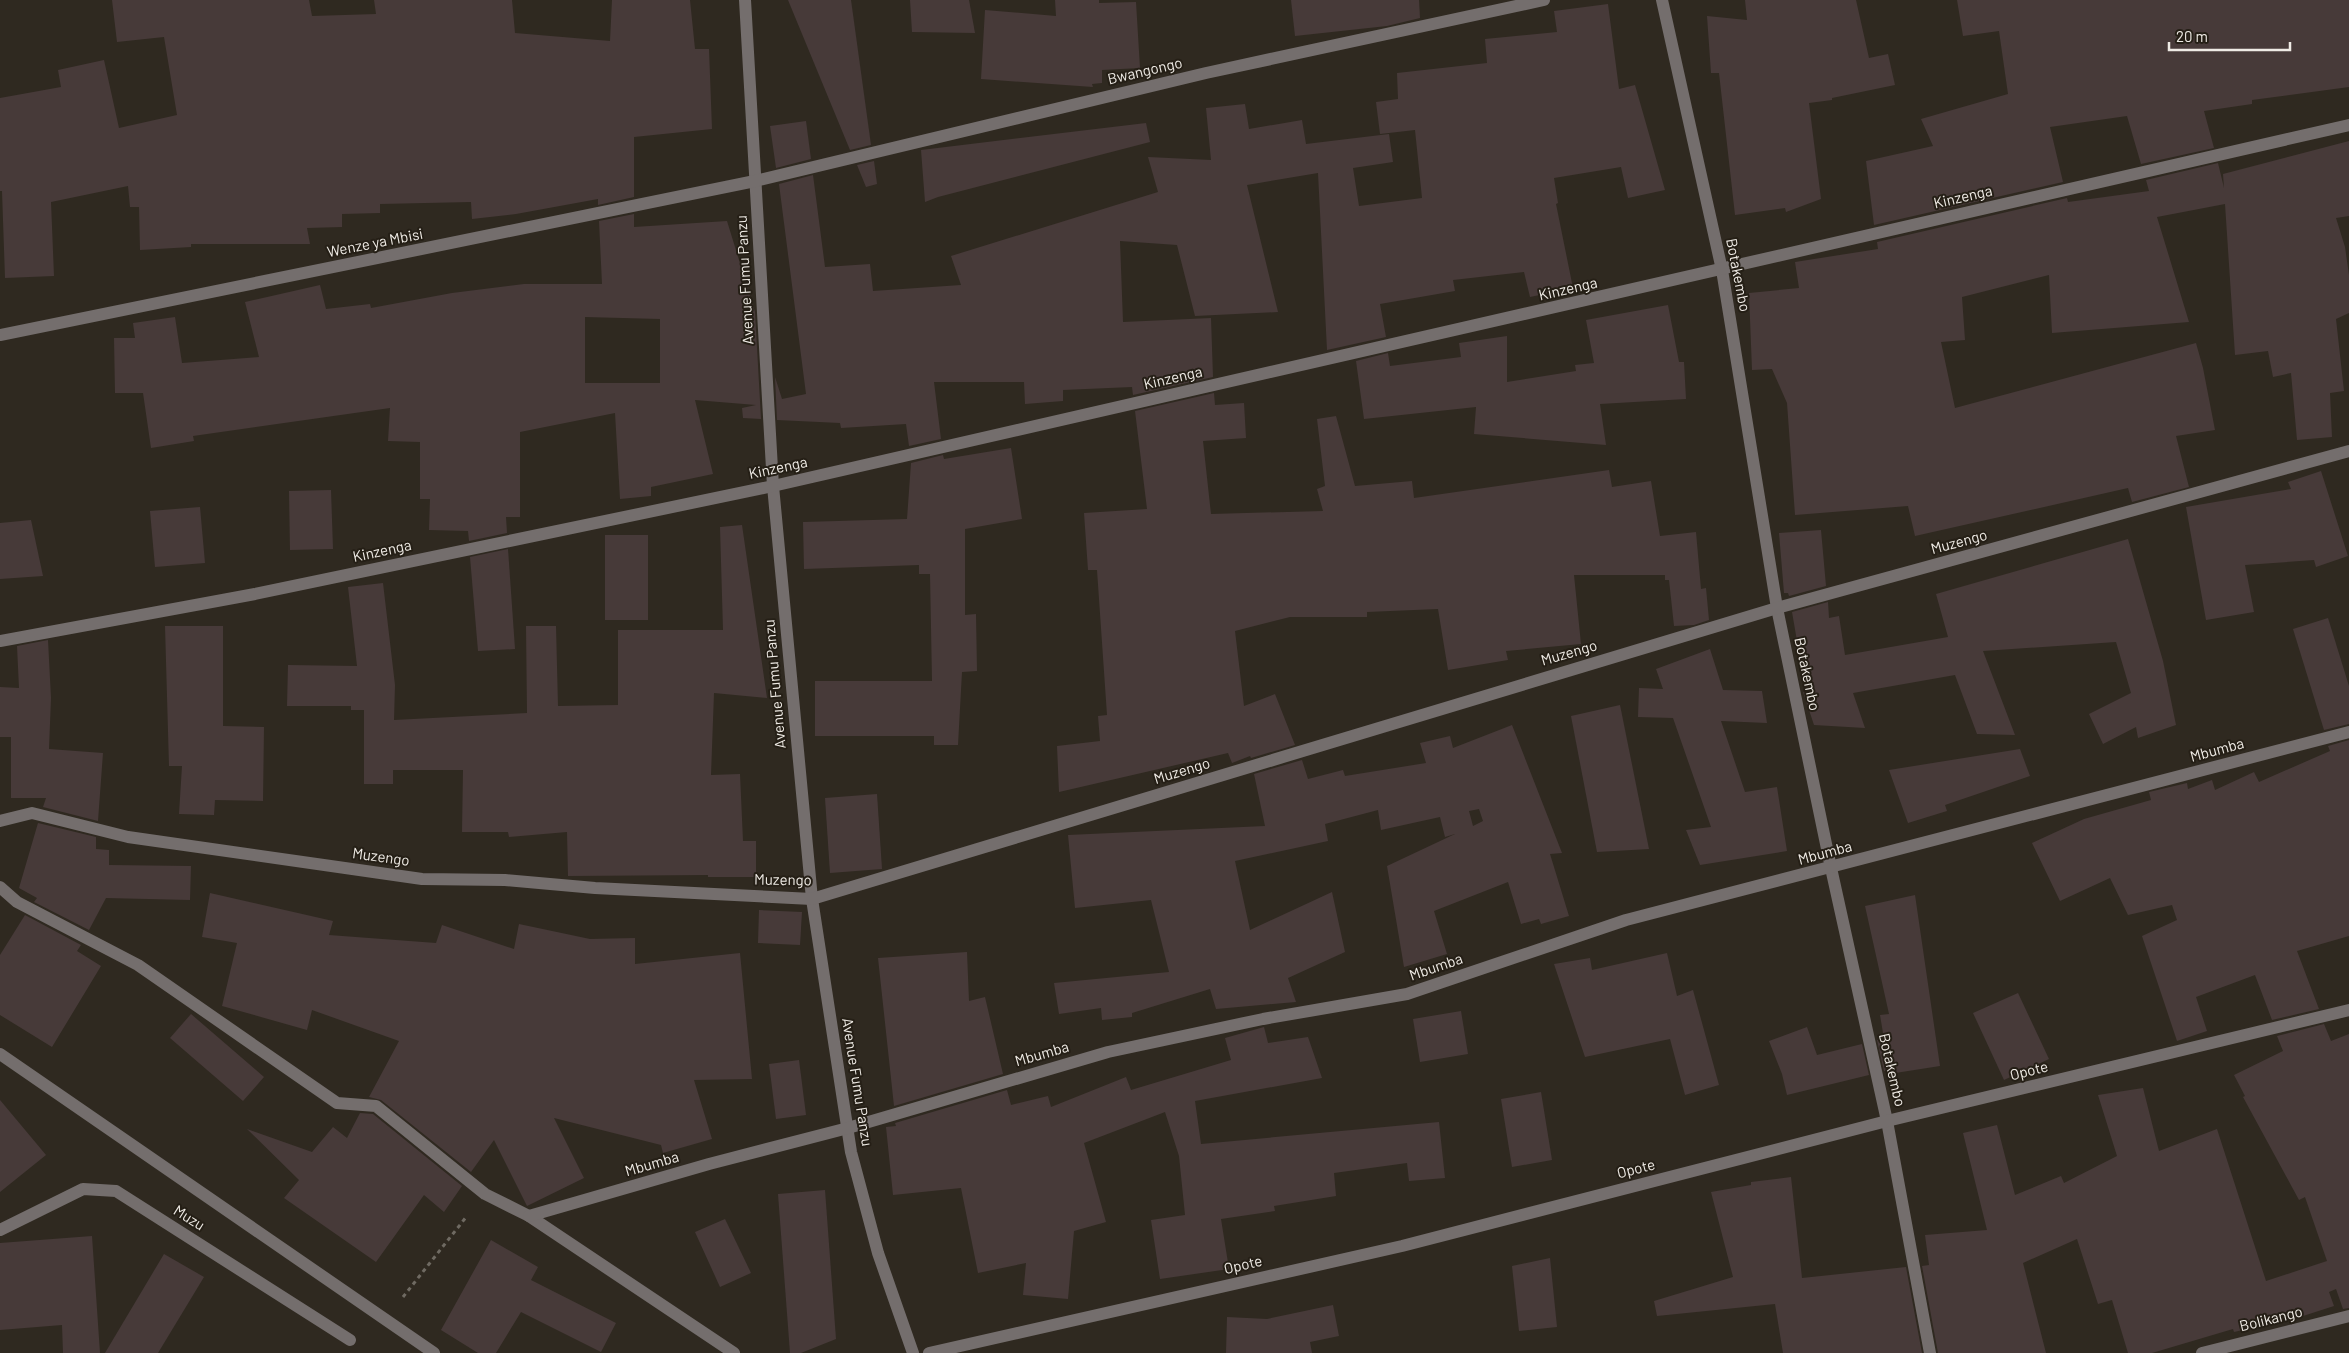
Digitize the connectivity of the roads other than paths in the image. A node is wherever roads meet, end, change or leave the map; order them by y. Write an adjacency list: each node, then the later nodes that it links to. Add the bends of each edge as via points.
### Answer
1 (745, 0): 5 (street, Avenue Fumu Panzu)
2 (1544, 0): 5 (street, Bwangongo, via 1206,73)
3 (1662, 0): 6 (street, Botakembo)
4 (2349, 126): 6 (street, Kinzenga)
5 (755, 180): 7 (street, Wenze ya Mbisi); 9 (street, Avenue Fumu Panzu)
6 (1722, 270): 9 (street, Kinzenga); 10 (street, Botakembo)
7 (0, 335)
8 (2349, 451): 10 (street, Muzengo)
9 (773, 486): 11 (street, Kinzenga, via 255,594); 16 (street, Avenue Fumu Panzu)
10 (1777, 608): 14 (street, Botakembo); 16 (street, Muzengo)
11 (0, 641)
12 (2349, 732): 14 (street, Mbumba)
13 (0, 821): 16 (street, Muzengo, via 32,813 128,837 422,879 505,880)
14 (1831, 868): 19 (street, Botakembo); 20 (street, Mbumba, via 1626,920 1407,994 1263,1019 1108,1052)
15 (0, 887): 21 (street, via 17,902 138,965 337,1102 376,1106 484,1194)
16 (812, 899): 20 (street, Avenue Fumu Panzu)
17 (2349, 1010): 19 (street, Opote)
18 (0, 1054): 25 (street)
19 (1887, 1121): 28 (street, Opote, via 1402,1246); 29 (street, Botakembo)
20 (848, 1128): 21 (street, Mbumba); 27 (street, Avenue Fumu Panzu, via 851,1152 878,1253)
21 (529, 1216): 26 (street)
22 (0, 1230): 24 (street, Muzu, via 83,1189 116,1191)
23 (2349, 1316): 30 (street, Bolikango)
24 (350, 1340)
25 (434, 1353)
26 (734, 1353)
27 (913, 1353)
28 (929, 1353)
29 (1930, 1353)
30 (2202, 1353)

